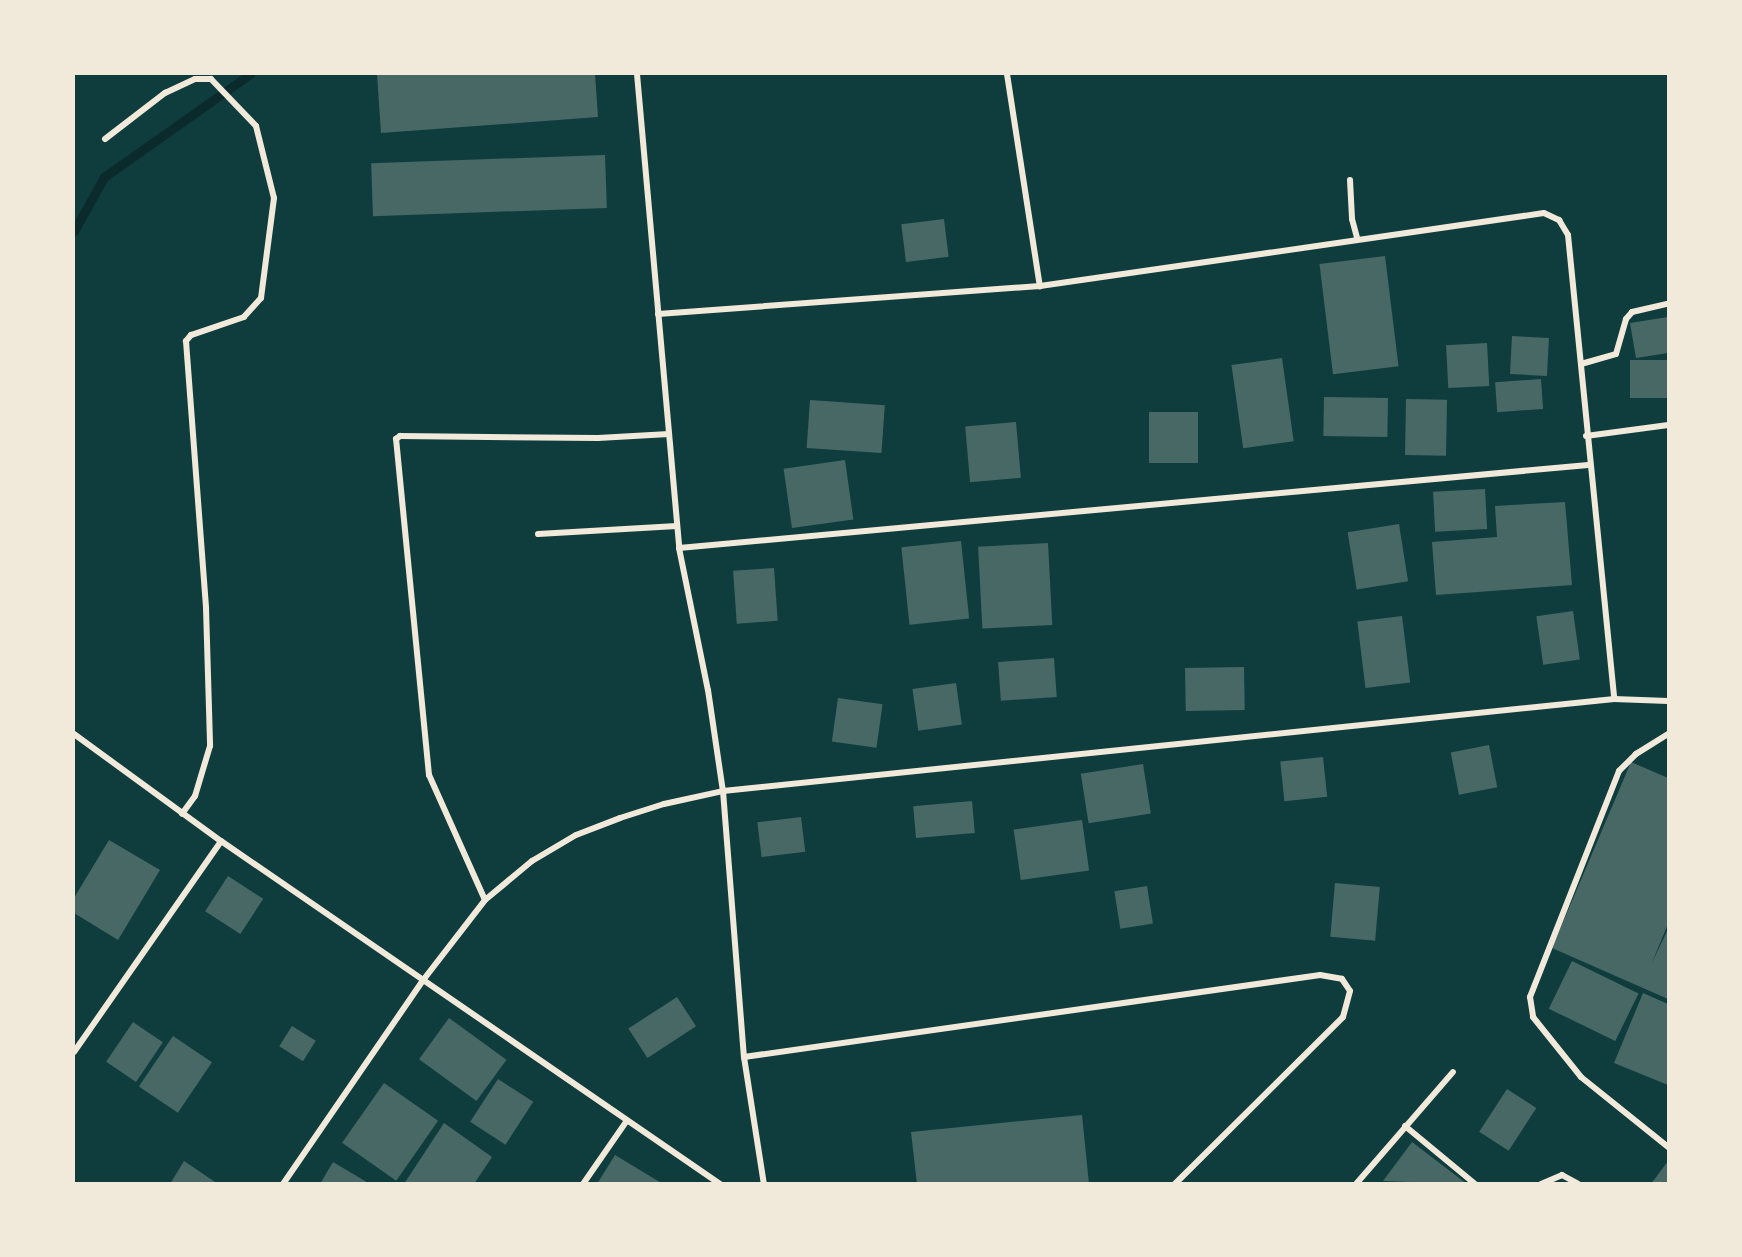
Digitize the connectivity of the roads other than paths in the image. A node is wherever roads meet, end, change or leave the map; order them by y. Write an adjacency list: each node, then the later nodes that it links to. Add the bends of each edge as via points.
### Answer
1 (637, 74): 8 (street)
2 (1007, 74): 6 (street)
3 (105, 139): 22 (street, via 165,93 195,79 211,80 256,126 274,198 261,298 244,317 192,334 186,341 206,608 210,746 199,785)
4 (1350, 180): 5 (street, via 1352,219)
5 (1358, 238): 6 (street); 9 (street, via 1544,213 1559,220 1568,235)
6 (1040, 286): 8 (street)
7 (1668, 304): 9 (street, via 1632,312 1616,354)
8 (658, 314): 11 (street)
9 (1581, 364): 12 (street)
10 (1668, 425): 12 (street)
11 (669, 434): 14 (street); 24 (street, via 396,439 429,775)
12 (1586, 436): 13 (street)
13 (1588, 465): 16 (street); 17 (street)
14 (677, 526): 15 (street); 16 (street)
15 (538, 534)
16 (679, 548): 21 (street, via 708,690)
17 (1614, 699): 18 (street); 21 (street)
18 (1668, 700)
19 (74, 734): 22 (street)
20 (1668, 734): 31 (street, via 1636,754 1619,771 1530,997 1533,1017 1581,1077)
21 (723, 791): 24 (street, via 664,804 576,835 532,861); 27 (street)
22 (182, 814): 23 (street)
23 (221, 841): 25 (street); 26 (street)
24 (485, 900): 25 (street)
25 (424, 979): 29 (street); 32 (street)
26 (74, 1052)
27 (744, 1057): 35 (street); 36 (street, via 1320,975 1342,979 1350,991 1342,1017)
28 (1453, 1072): 30 (street)
29 (626, 1122): 33 (street); 34 (street)
30 (1405, 1126): 37 (street); 38 (street)
31 (1668, 1147)
32 (283, 1184)
33 (583, 1184)
34 (720, 1184)
35 (764, 1184)
36 (1175, 1184)
37 (1356, 1184)
38 (1475, 1184)
39 (1540, 1184): 40 (street, via 1562,1175)
40 (1578, 1184)

